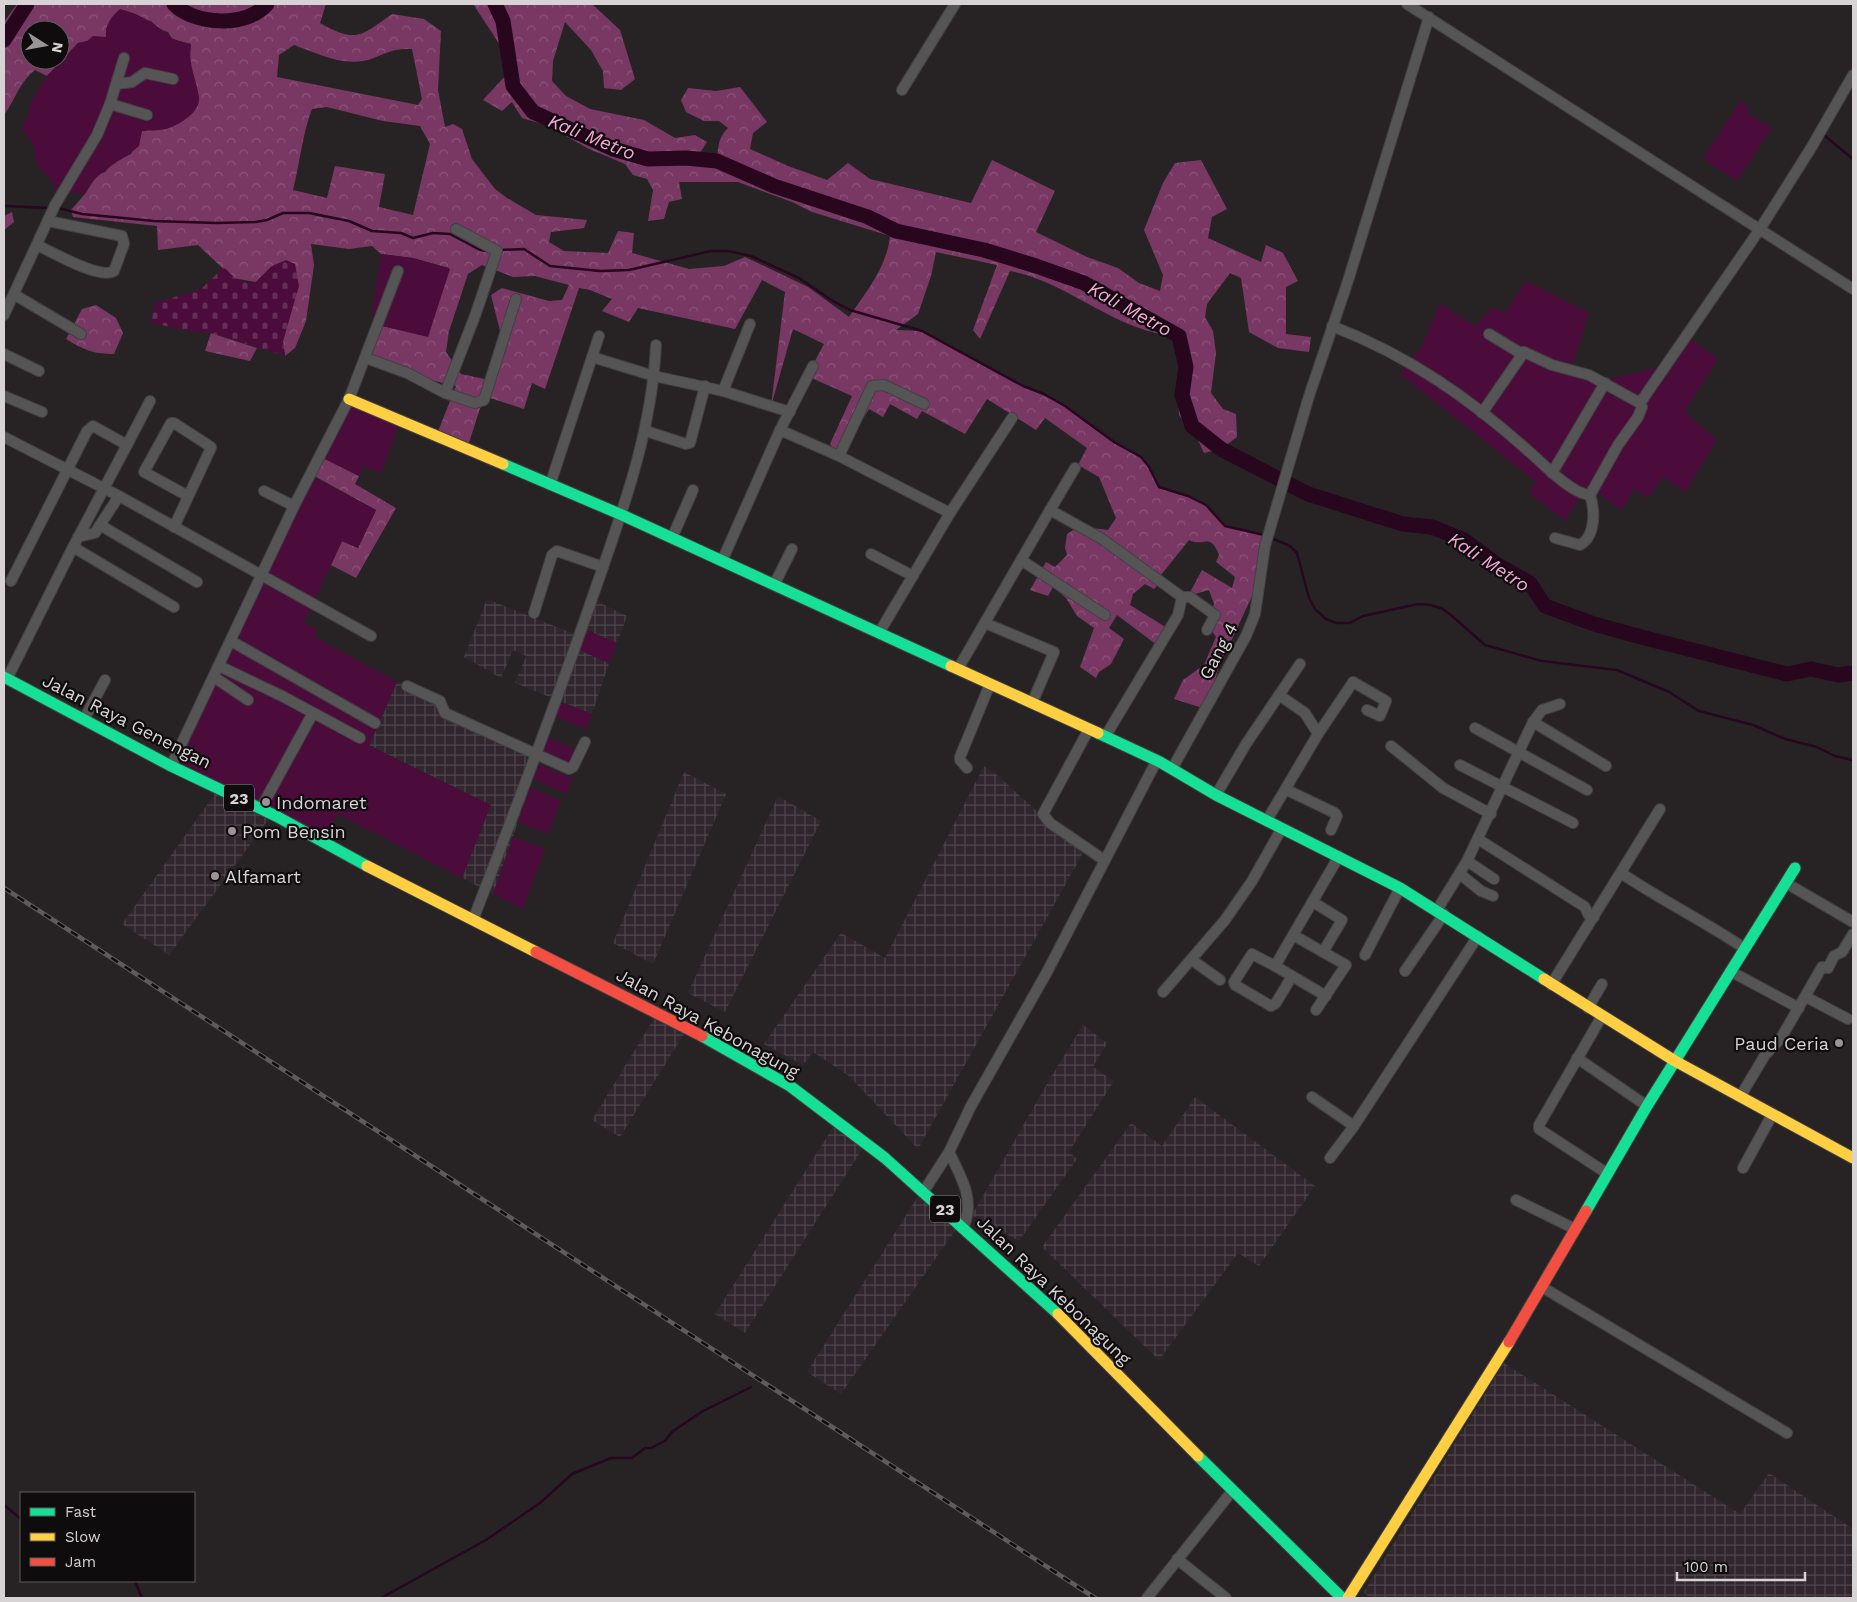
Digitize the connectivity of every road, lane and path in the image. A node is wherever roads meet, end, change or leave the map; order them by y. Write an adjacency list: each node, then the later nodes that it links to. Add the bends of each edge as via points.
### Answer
1 (956, 4): 8 (street)
2 (1407, 4): 3 (street)
3 (1429, 17): 13 (street); 21 (street, Gang 4)
4 (124, 58): 7 (street)
5 (1853, 75): 13 (street)
6 (172, 79): 7 (street, via 145,73 132,82)
7 (117, 84): 9 (street)
8 (902, 90)
9 (110, 104): 10 (street); 11 (street, via 97,135)
10 (147, 115)
11 (52, 213): 14 (street); 14 (street, via 122,236 124,244 114,272 98,273)
12 (456, 229): 36 (street, via 497,251)
13 (1760, 229): 16 (street); 40 (street)
14 (37, 245): 17 (street)
15 (398, 271): 28 (street)
16 (1853, 289)
17 (15, 295): 19 (street); 22 (street)
18 (516, 299): 36 (street, via 484,400 475,403)
19 (4, 315)
20 (750, 324): 35 (street)
21 (1332, 326): 44 (street, via 1414,364); 116 (street, Gang 4, via 1267,540 1255,614 1246,636)
22 (82, 334)
23 (1489, 334): 27 (street)
24 (599, 336): 29 (street)
25 (656, 345): 32 (street)
26 (4, 354): 31 (street)
27 (1522, 354): 33 (street, via 1590,374); 44 (street)
28 (366, 358): 36 (street); 38 (street)
29 (592, 358): 32 (street); 54 (street)
30 (813, 366): 43 (street)
31 (40, 370)
32 (654, 376): 34 (street); 47 (street)
33 (1605, 382): 40 (street); 53 (street)
34 (705, 386): 35 (street); 47 (street, via 690,443)
35 (723, 391): 43 (street)
36 (445, 393)
37 (4, 396): 42 (street)
38 (350, 399): 54 (main road); 61 (street)
39 (150, 400): 49 (street)
40 (1640, 403): 58 (street, via 1642,407 1638,417)
41 (924, 404): 50 (street, via 884,385 872,386)
42 (42, 412)
43 (790, 412): 46 (street)
44 (1482, 413): 53 (street)
45 (1012, 418): 63 (street)
46 (780, 430): 50 (street); 74 (street)
47 (646, 431): 64 (street)
48 (4, 437): 52 (street)
49 (127, 445): 52 (street, via 98,428 90,428); 55 (street)
50 (839, 456): 63 (street)
51 (1075, 468): 62 (street)
52 (68, 471): 55 (street); 78 (street)
53 (1552, 473): 58 (street)
54 (550, 485): 64 (main road)
55 (105, 489): 59 (street); 67 (street)
56 (693, 490): 68 (street)
57 (264, 491): 61 (street)
58 (1590, 495): 69 (street, via 1594,515 1586,541 1580,544)
59 (119, 496): 65 (street); 66 (street)
60 (188, 496): 60 (street, via 211,447 171,423 144,472); 66 (street)
61 (294, 506): 76 (street)
62 (1050, 510): 73 (street); 81 (street, via 1102,539)
63 (950, 513): 77 (street)
64 (622, 515): 68 (main road); 75 (street)
65 (100, 525): 67 (street, via 95,533); 79 (street)
66 (174, 527): 76 (street)
67 (78, 537): 70 (street)
68 (672, 538): 74 (main road)
69 (1555, 538)
70 (73, 547): 82 (street); 94 (street)
71 (792, 549): 80 (street)
72 (871, 554): 77 (street)
73 (1021, 560): 84 (street); 85 (street)
74 (722, 561): 80 (main road)
75 (603, 567): 83 (street, via 557,551 552,556); 115 (street)
76 (261, 576): 88 (street); 89 (street)
77 (913, 576): 87 (street)
78 (11, 581)
79 (197, 582)
80 (774, 585): 87 (main road)
81 (1182, 598): 86 (street, via 1190,597 1215,615); 110 (street, via 1178,614)
82 (174, 607)
83 (534, 613)
84 (1105, 615)
85 (985, 623): 92 (street); 100 (street, via 1054,652)
86 (1207, 630)
87 (879, 633): 92 (main road)
88 (371, 636)
89 (230, 641): 91 (street); 106 (street)
90 (1300, 664): 98 (street)
91 (219, 666): 93 (street); 103 (street)
92 (958, 669): 96 (main road)
93 (214, 677): 99 (street); 118 (street)
94 (5, 678): 104 (main road, Jalan Raya Genengan / 23)
95 (105, 680): 104 (street)
96 (990, 684): 100 (main road); 120 (street, via 960,757)
97 (407, 686): 115 (street, via 440,701 445,713)
98 (1279, 694): 109 (street, via 1305,713); 124 (street)
99 (248, 700)
100 (1032, 703): 107 (main road)
101 (1560, 704): 105 (street, via 1542,710)
102 (1367, 710): 109 (street, via 1380,716 1386,701 1353,682)
103 (313, 713): 111 (street); 125 (street)
104 (84, 720): 118 (main road, Jalan Raya Genengan / 23)
105 (1534, 722): 114 (street); 119 (street)
106 (376, 723)
107 (1089, 728): 110 (main road); 134 (street, via 1043,814 1050,823)
108 (1475, 728): 114 (street)
109 (1318, 734): 122 (street)
110 (1105, 737): 116 (main road)
111 (360, 738)
112 (585, 742): 115 (street, via 571,769)
113 (1391, 746): 127 (street, via 1443,788)
114 (1518, 753): 121 (street); 123 (street)
115 (538, 755): 146 (street)
116 (1165, 765): 124 (main road); 134 (street, Gang 4)
117 (1460, 765): 121 (street)
118 (171, 766): 125 (main road, Jalan Raya Genengan / 23)
119 (1606, 766)
120 (967, 768)
121 (1504, 787): 127 (street); 129 (street)
122 (1287, 790): 128 (street); 131 (street, via 1335,813 1337,816)
123 (1587, 790)
124 (1216, 795): 128 (main road)
125 (260, 808): 146 (main road, Jalan Raya Genengan / 23)
126 (1660, 810): 137 (street)
127 (1490, 814): 132 (street)
128 (1267, 820): 130 (main road)
129 (1573, 823)
130 (1282, 828): 133 (main road); 154 (street, via 1237,904)
131 (1331, 830)
132 (1478, 839): 135 (street); 145 (street, via 1585,907)
133 (1339, 856): 141 (main road); 143 (street)
134 (1104, 860): 177 (street, Gang 4, via 1046,974)
135 (1467, 861): 138 (street); 139 (street)
136 (1796, 868): 140 (main road)
137 (1621, 873): 145 (street); 151 (street)
138 (1460, 874): 142 (street); 144 (street)
139 (1494, 879)
140 (1786, 883): 147 (street); 151 (main road)
141 (1400, 888): 144 (main road); 153 (street)
142 (1493, 896)
143 (1313, 902): 149 (street); 152 (street, via 1342,920)
144 (1440, 912): 150 (main road); 157 (street)
145 (1594, 917): 161 (street)
146 (473, 920): 182 (main road, Jalan Raya Kebonagung / 23, via 755,1065 818,1107)
147 (1853, 922)
148 (1853, 934): 164 (street, via 1828,968 1822,967)
149 (1293, 935): 152 (street); 155 (street)
150 (1478, 936): 161 (main road); 176 (street)
151 (1744, 948): 156 (main road)
152 (1324, 952): 163 (street, via 1346,966)
153 (1365, 955)
154 (1192, 960): 159 (street); 162 (street)
155 (1275, 966): 158 (street); 158 (street, via 1252,954 1234,984 1274,1005)
156 (1730, 971): 166 (street); 171 (main road)
157 (1405, 972)
158 (1292, 976): 163 (street)
159 (1220, 980)
160 (1602, 984): 165 (street)
161 (1551, 985): 165 (main road)
162 (1163, 992)
163 (1326, 996): 167 (street)
164 (1806, 998): 166 (street); 169 (street)
165 (1588, 1008): 168 (main road)
166 (1799, 1008): 173 (street)
167 (1316, 1010)
168 (1602, 1016): 170 (street); 171 (main road)
169 (1848, 1019)
170 (1577, 1058): 174 (street); 181 (street, via 1539,1129)
171 (1675, 1061): 173 (main road); 174 (main road)
172 (1312, 1097): 176 (street)
173 (1740, 1097): 175 (main road)
174 (1647, 1106): 181 (main road)
175 (1772, 1115): 179 (main road); 180 (street)
176 (1354, 1126): 178 (street)
177 (948, 1152): 182 (street, Gang 4); 184 (street, via 969,1200)
178 (1330, 1158)
179 (1853, 1158)
180 (1744, 1168)
181 (1608, 1174): 185 (main road)
182 (924, 1191): 184 (main road, Jalan Raya Kebonagung / 23)
183 (1516, 1200): 185 (street)
184 (964, 1226): 188 (main road, Jalan Raya Kebonagung / 23)
185 (1575, 1229): 186 (main road)
186 (1542, 1287): 187 (street); 193 (main road)
187 (1787, 1433)
188 (1233, 1490): 189 (street); 192 (main road, Jalan Raya Kebonagung / 23)
189 (1177, 1559): 190 (street); 191 (street)
190 (1147, 1598)
191 (1226, 1598)
192 (1342, 1598)
193 (1348, 1598)

